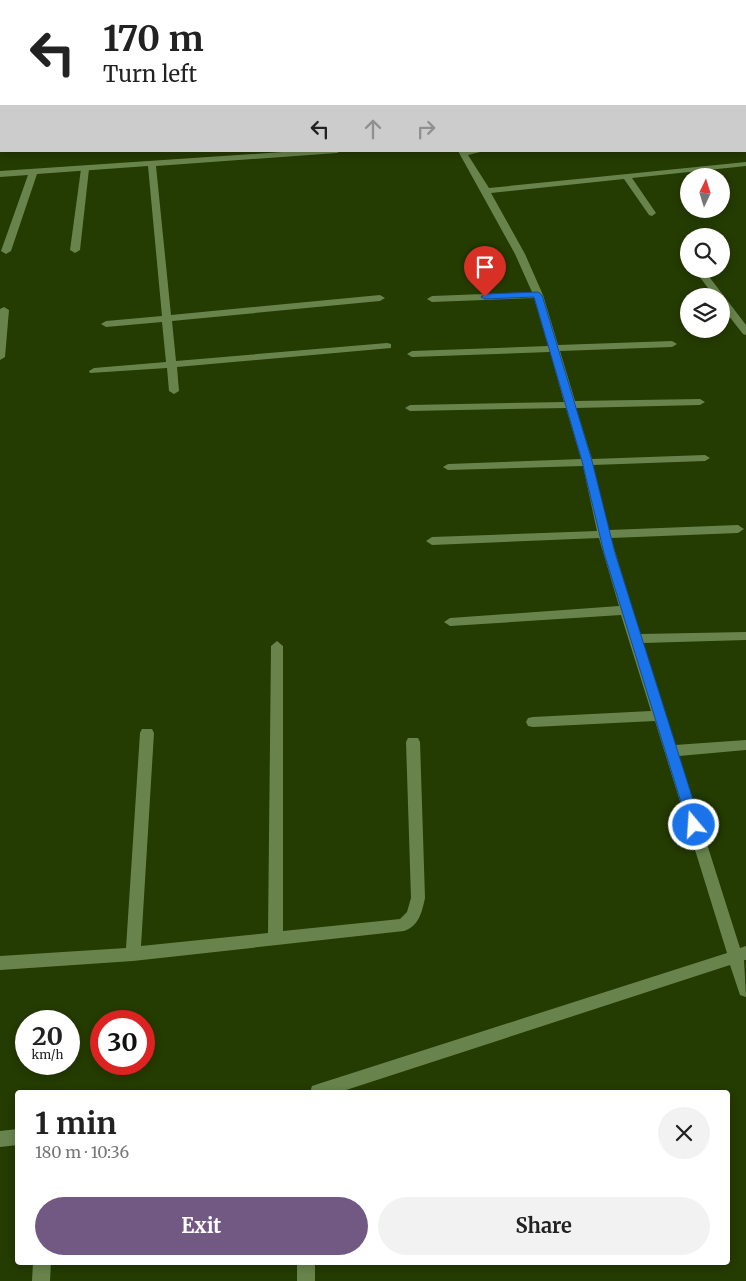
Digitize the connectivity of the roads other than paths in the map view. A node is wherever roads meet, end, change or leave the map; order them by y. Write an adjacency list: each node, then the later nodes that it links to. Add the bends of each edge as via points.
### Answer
1 (315, 152): 3 (street)
2 (462, 152): 10 (street)
3 (272, 154): 4 (street)
4 (152, 164): 6 (street); 19 (street)
5 (746, 164): 9 (street)
6 (85, 168): 7 (street); 12 (street)
7 (33, 172): 8 (street); 13 (street)
8 (0, 174)
9 (626, 176): 10 (street); 11 (street)
10 (486, 191): 14 (street)
11 (652, 213)
12 (76, 250)
13 (6, 251)
14 (538, 295): 16 (street); 24 (street)
15 (380, 298): 19 (street)
16 (432, 299)
17 (4, 310): 26 (street)
18 (730, 311): 21 (street)
19 (166, 318): 20 (street); 27 (street)
20 (106, 324)
21 (746, 332)
22 (672, 344): 24 (street)
23 (387, 346): 27 (street)
24 (554, 347): 25 (street); 31 (street)
25 (412, 354)
26 (0, 357)
27 (170, 364): 28 (street); 29 (street)
28 (94, 371)
29 (174, 391)
30 (700, 402): 31 (street)
31 (570, 404): 32 (street); 34 (street)
32 (410, 408)
33 (706, 458): 34 (street)
34 (587, 461): 35 (street); 37 (street)
35 (448, 468)
36 (738, 529): 37 (street)
37 (604, 534): 38 (street); 39 (street)
38 (432, 541)
39 (626, 610): 40 (street); 42 (street)
40 (450, 622)
41 (746, 636): 42 (street)
42 (635, 639): 44 (street)
43 (277, 646): 50 (street)
44 (660, 716): 45 (street); 49 (street)
45 (533, 722)
46 (147, 734): 51 (street)
47 (413, 742): 50 (street, via 418,898 411,920 396,927)
48 (746, 745): 49 (street)
49 (671, 751): 52 (street)
50 (275, 940): 51 (street)
51 (133, 954): 53 (street)
52 (741, 954): 54 (street); 55 (street)
53 (0, 963)
54 (746, 990)
55 (324, 1090)
56 (15, 1137): 57 (street)
57 (0, 1139)
58 (42, 1265): 60 (street)
59 (306, 1265): 61 (street)
60 (40, 1281)
61 (306, 1281)

